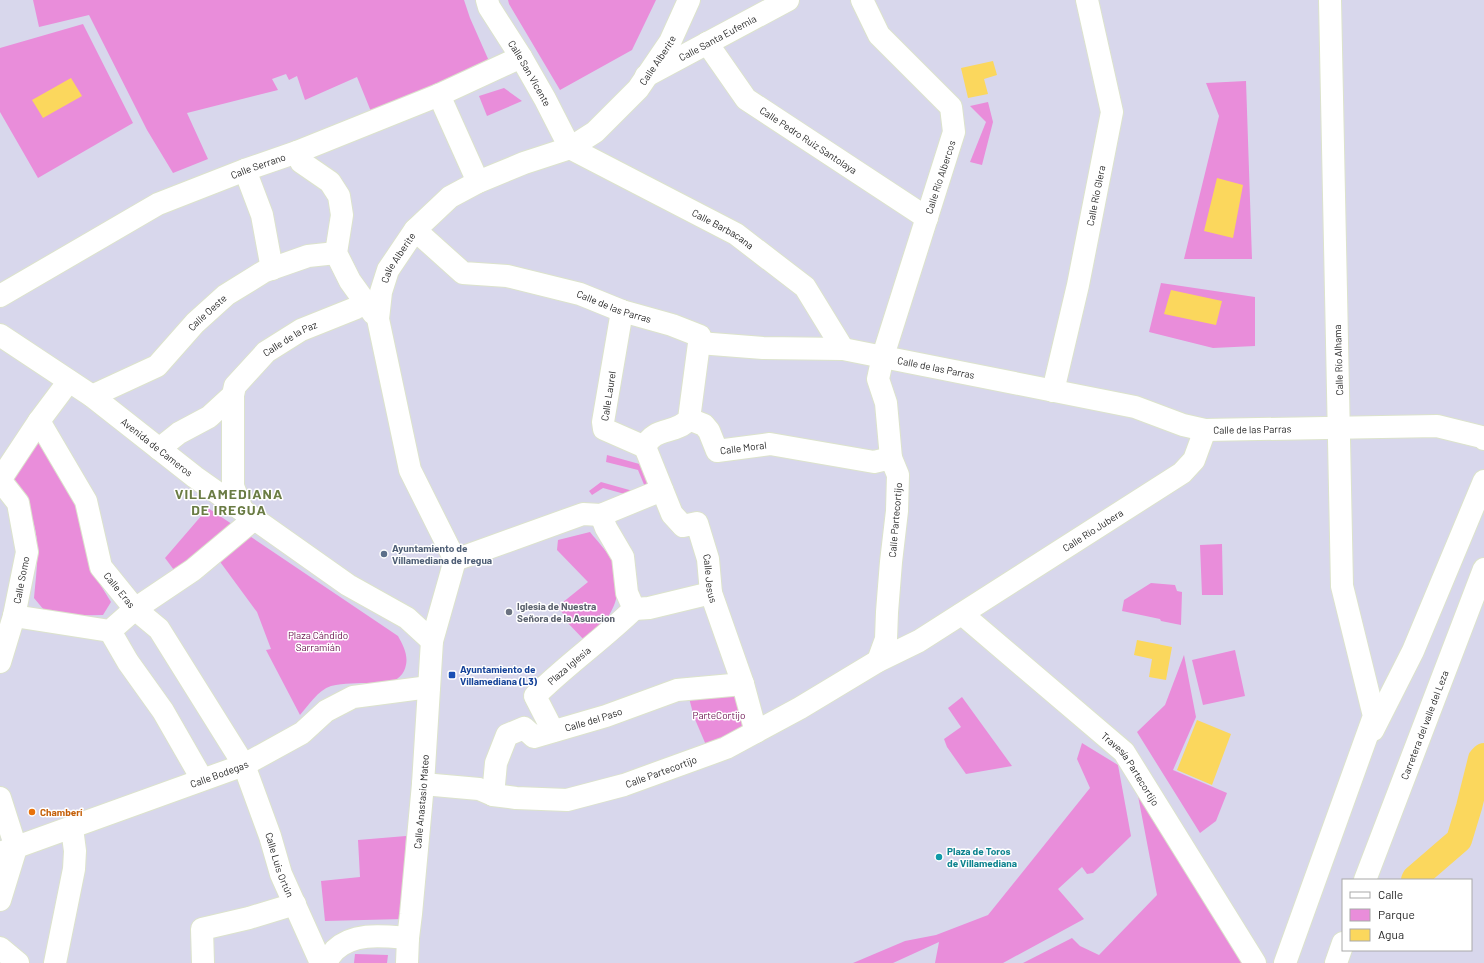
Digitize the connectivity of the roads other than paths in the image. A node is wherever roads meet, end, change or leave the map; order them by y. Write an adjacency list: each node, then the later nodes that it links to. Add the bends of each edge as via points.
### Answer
1 (487, 0): 8 (street, Calle San Vicente)
2 (689, 0): 9 (street, Calle Alberite, via 670,42)
3 (788, 0): 7 (street, Calle Santa Eufemia)
4 (862, 0): 15 (street, Calle Río Albercos, via 880,35 950,107 954,132)
5 (1087, 0): 27 (street, Calle Río Glera, via 1112,112 1078,285)
6 (1330, 0): 32 (street, Calle Río Alhama)
7 (707, 43): 9 (street, Calle Santa Eufemia); 15 (street, Calle Pedro Ruiz Santolaya, via 746,99)
8 (521, 56): 10 (street, Calle Serrano); 11 (street, Calle San Vicente)
9 (646, 76): 11 (street, Calle Alberite, via 638,89 595,132)
10 (439, 94): 12 (street, Calle Serrano); 14 (street)
11 (570, 148): 14 (street, Calle Alberite); 24 (street, Calle Barbacana, via 736,234 805,287)
12 (297, 152): 13 (street, Calle Serrano); 17 (street, via 301,162 330,182 338,196 342,215)
13 (245, 170): 18 (street, via 262,215); 19 (street, Calle Serrano, via 158,204)
14 (478, 182): 16 (street, Calle Alberite, via 450,197)
15 (927, 218): 25 (street, Calle Río Albercos)
16 (415, 230): 20 (street, Calle Alberite, via 388,270); 21 (street, Calle de las Parras, via 463,273 507,276 580,294)
17 (336, 254): 18 (street, Calle Oeste, via 308,256); 20 (street, via 350,281)
18 (272, 268): 29 (street, Calle Oeste, via 226,294 195,323 157,366)
19 (0, 296)
20 (371, 311): 28 (street, Calle de la Paz, via 356,308 301,330 266,352 235,386); 43 (street, Calle Alberite, via 410,470)
21 (622, 311): 23 (street, Calle de las Parras, via 700,336); 35 (street, Calle Laurel, via 603,422 604,429)
22 (0, 335): 26 (street, Avenida de Cameros)
23 (699, 343): 24 (street, Calle de las Parras, via 763,348); 30 (street)
24 (843, 349): 25 (street, Calle de las Parras)
25 (883, 356): 27 (street, Calle de las Parras); 37 (street, Calle Partecortijo, via 878,379 886,404)
26 (69, 381): 29 (street, Avenida de Cameros); 31 (street)
27 (1053, 391): 33 (street, Calle de las Parras, via 1135,407 1183,425)
28 (233, 395): 36 (street, Calle de la Paz, via 209,418 179,433); 41 (street, Calle de la Paz, via 234,486)
29 (92, 396): 36 (street, Avenida de Cameros)
30 (688, 419): 35 (street, via 684,424 656,434 648,440); 37 (street, Calle Moral, via 704,425 717,451 770,444 874,462)
31 (39, 421): 38 (street); 46 (street, Calle Eras, via 86,501 101,567)
32 (1340, 427): 33 (street, Calle de las Parras); 34 (street, Calle de las Parras, via 1437,426); 58 (street, Calle Río Alhama, via 1342,586 1374,716)
33 (1205, 430): 48 (street, Calle Río Jubera, via 1194,460 1182,473)
34 (1483, 438)
35 (645, 447): 40 (street, Calle Jesus)
36 (159, 449): 41 (street, Avenida de Cameros)
37 (891, 458): 52 (street, Calle Partecortijo, via 898,475 897,512 886,639)
38 (0, 480): 49 (street, Calle Somo, via 18,503 27,552)
39 (1484, 481): 58 (street, via 1413,651)
40 (662, 490): 42 (street); 45 (street, Calle Jesus, via 672,514 683,526 697,523 708,559)
41 (248, 514): 46 (street, via 193,570); 51 (street, Avenida de Cameros, via 348,585 407,618)
42 (601, 515): 43 (street, via 583,514); 47 (street, via 623,557 627,593)
43 (455, 560): 51 (street)
44 (1484, 569): 66 (street, Carretera del valle del Leza)
45 (711, 593): 47 (street, via 649,608); 54 (street, Calle Jesus)
46 (135, 609): 50 (street); 59 (street, Calle Eras, via 159,628)
47 (634, 609): 56 (street, Plaza Iglesia, via 534,696)
48 (962, 614): 52 (street, Calle Partecortijo, via 919,641); 78 (street, Travesía Partecortijo, via 1124,752)
49 (14, 616): 50 (street); 53 (street, Calle Somo)
50 (110, 631): 60 (street, via 128,662 163,711)
51 (432, 641): 55 (street, Calle Anastasio Mateo)
52 (878, 661): 57 (street, Calle Partecortijo)
53 (0, 662)
54 (743, 684): 56 (street, Calle del Paso, via 678,690 606,716); 57 (street, Calle Jesus)
55 (429, 687): 59 (street, Calle Bodegas, via 353,697 326,711 302,733); 61 (street, Calle Anastasio Mateo)
56 (553, 731): 62 (street, Calle del Paso, via 534,737 524,728 508,736 496,763)
57 (756, 732): 62 (street, Calle Partecortijo, via 726,748 690,762 624,785 567,800)
58 (1362, 750): 79 (street)
59 (244, 764): 60 (street, Calle Bodegas); 68 (street, Calle Luis Ortún, via 281,874)
60 (202, 779): 64 (street, Calle Bodegas)
61 (423, 784): 62 (street, Calle Partecortijo, via 479,789); 69 (street, Calle Anastasio Mateo)
62 (493, 795)
63 (0, 798): 65 (street)
64 (72, 828): 65 (street, Calle Bodegas); 73 (street, via 74,869)
65 (8, 851): 67 (street)
66 (1364, 879)
67 (0, 900)
68 (294, 904): 74 (street, via 202,929); 75 (street, Calle Luis Ortún)
69 (408, 938): 76 (street, via 372,935 343,942 328,958); 77 (street, Calle Anastasio Mateo)
70 (1342, 946): 80 (street)
71 (0, 948): 72 (street)
72 (18, 963)
73 (55, 963)
74 (204, 963)
75 (321, 963)
76 (327, 963)
77 (407, 963)
78 (1255, 963)
79 (1285, 963)
80 (1336, 963)

